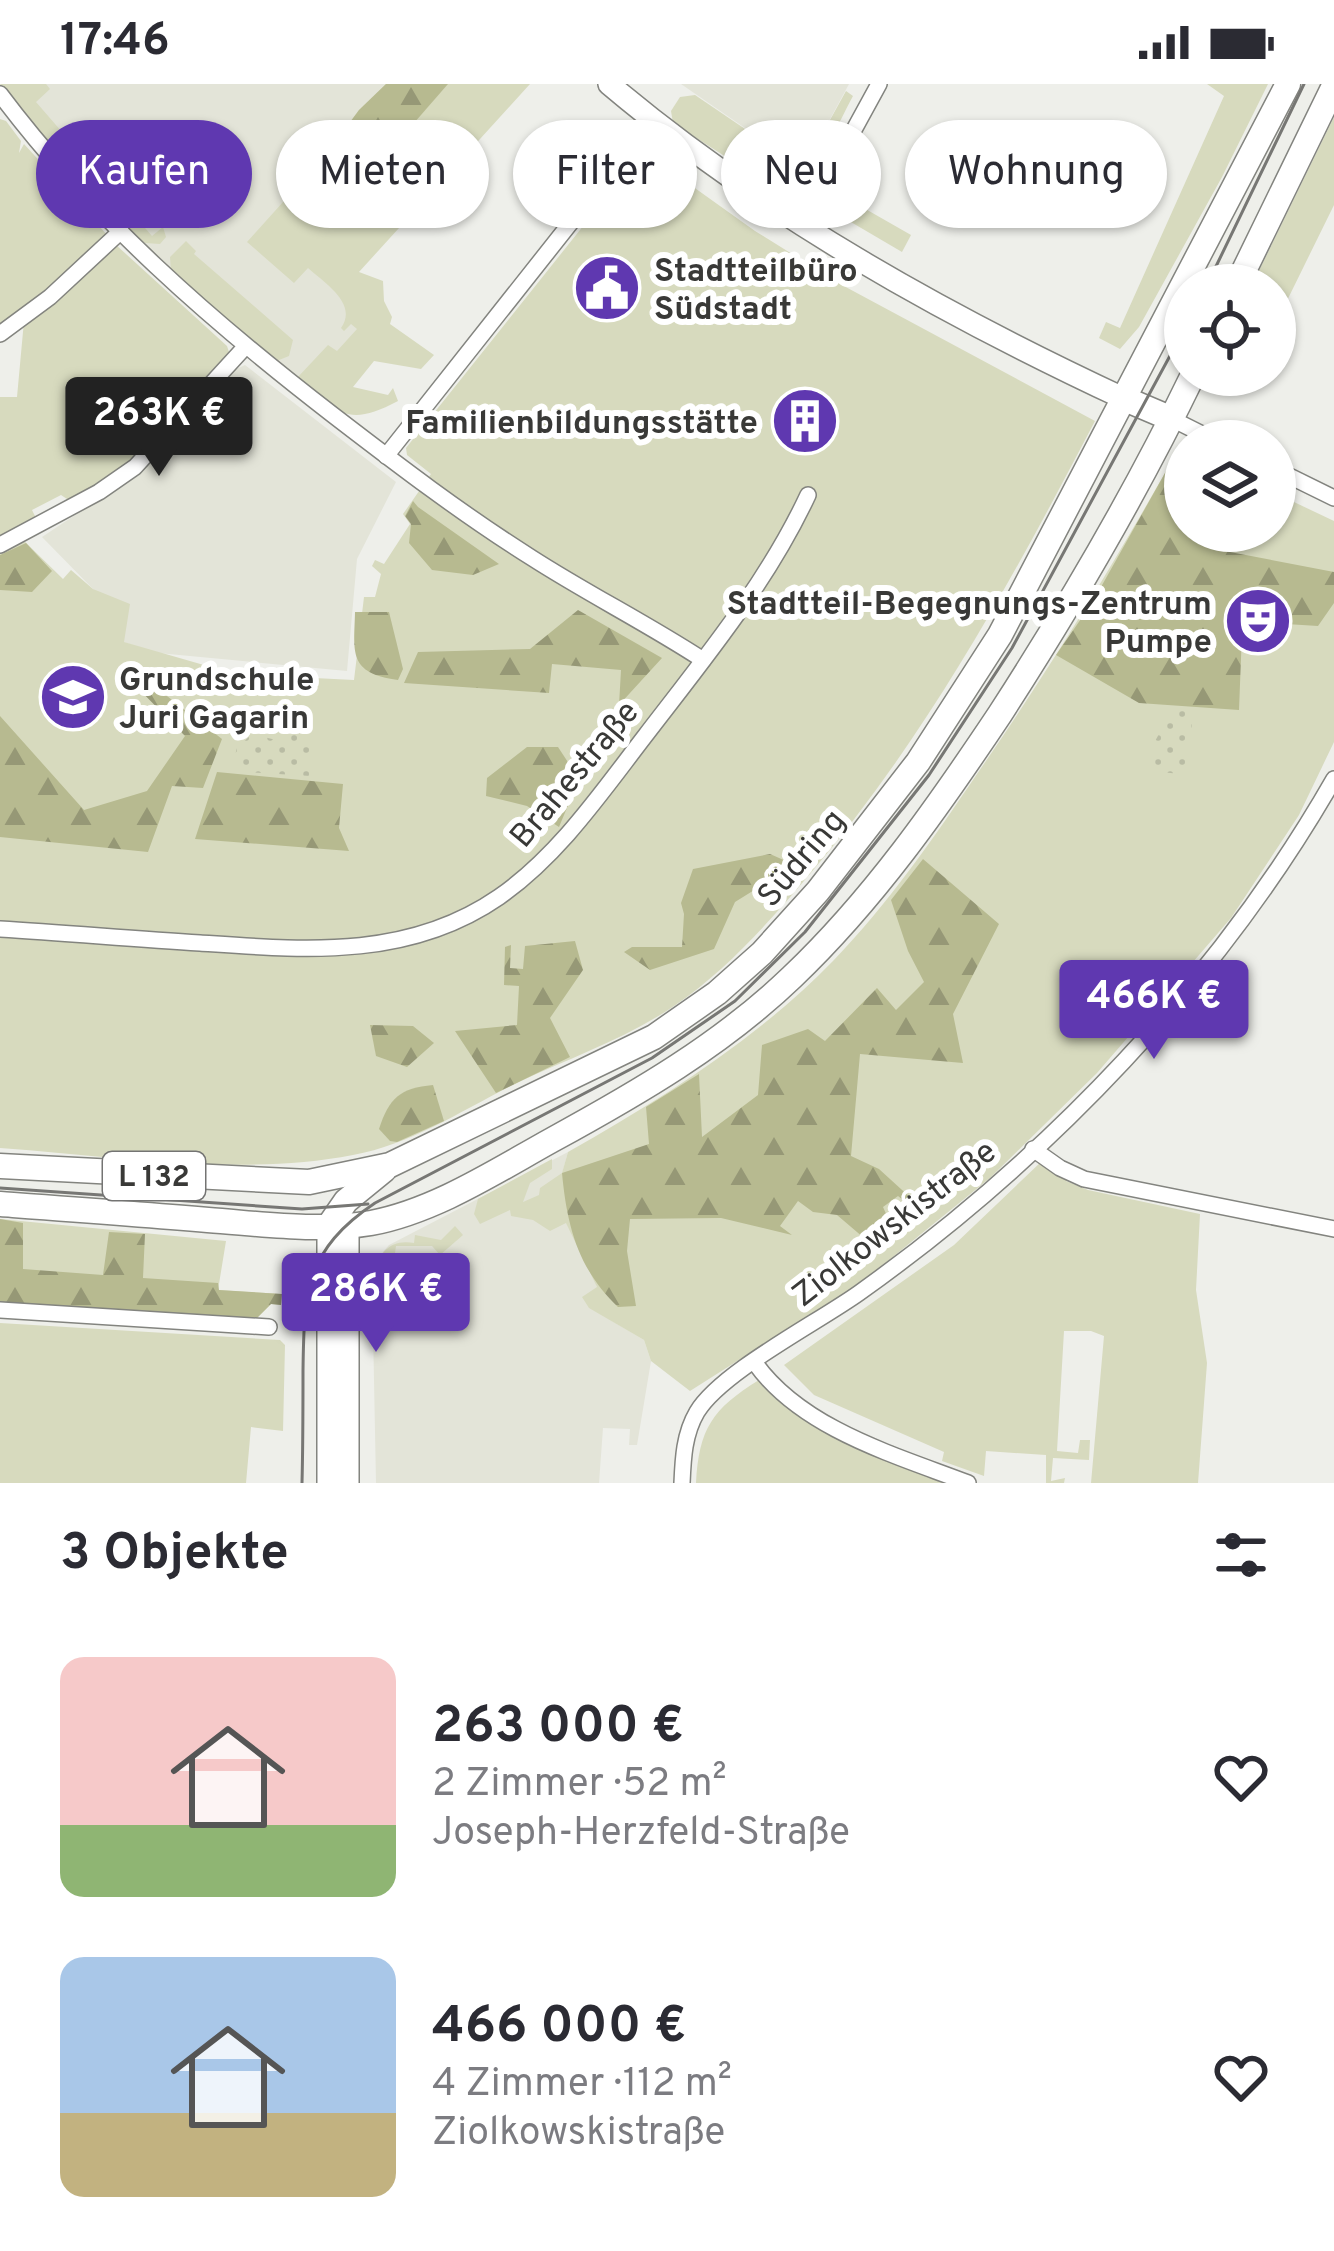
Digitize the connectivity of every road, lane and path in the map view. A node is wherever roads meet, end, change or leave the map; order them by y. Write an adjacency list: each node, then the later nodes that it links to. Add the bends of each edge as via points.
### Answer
1 (609, 84): 6 (street)
2 (879, 84): 7 (street)
3 (1288, 84): 16 (main road, Südring)
4 (1334, 86): 12 (main road)
5 (1, 99): 11 (street)
6 (652, 120)
7 (859, 120)
8 (566, 228): 18 (street)
9 (807, 228): 10 (street)
10 (810, 230): 16 (street)
11 (121, 231): 13 (street); 14 (street)
12 (1247, 264)
13 (0, 334)
14 (245, 346): 18 (street); 22 (street, via 135,466)
15 (1183, 396): 17 (main road)
16 (1125, 399): 17 (main road); 27 (main road, Südring, via 1000,635 918,762 762,952 654,1037)
17 (1172, 419): 31 (main road, via 1087,577 954,783 791,979 706,1049 602,1113 410,1212)
18 (386, 456): 23 (street, via 530,557)
19 (1296, 480): 21 (street)
20 (808, 495): 23 (street, Brahestraße)
21 (1334, 498)
22 (0, 544)
23 (704, 661): 25 (street, Brahestraße, via 567,836 498,898 433,931 327,950)
24 (1332, 788): 26 (street, Ziolkowskistraße, via 1238,926)
25 (0, 929)
26 (1034, 1149): 32 (street, via 1084,1179); 35 (street, Ziolkowskistraße, via 943,1231)
27 (390, 1165): 29 (main road, Südring / L 132); 31 (main road)
28 (0, 1166): 29 (main road, Südring / L 132)
29 (309, 1182): 31 (main road, via 324,1190)
30 (0, 1204): 31 (main road, L 132)
31 (338, 1221): 36 (street); 37 (street)
32 (1334, 1229)
33 (0, 1310): 34 (street)
34 (268, 1327)
35 (755, 1363): 38 (street, Ziolkowskistraße, via 698,1410); 39 (street, via 799,1408)
36 (328, 1483)
37 (348, 1483)
38 (682, 1483)
39 (968, 1483)

